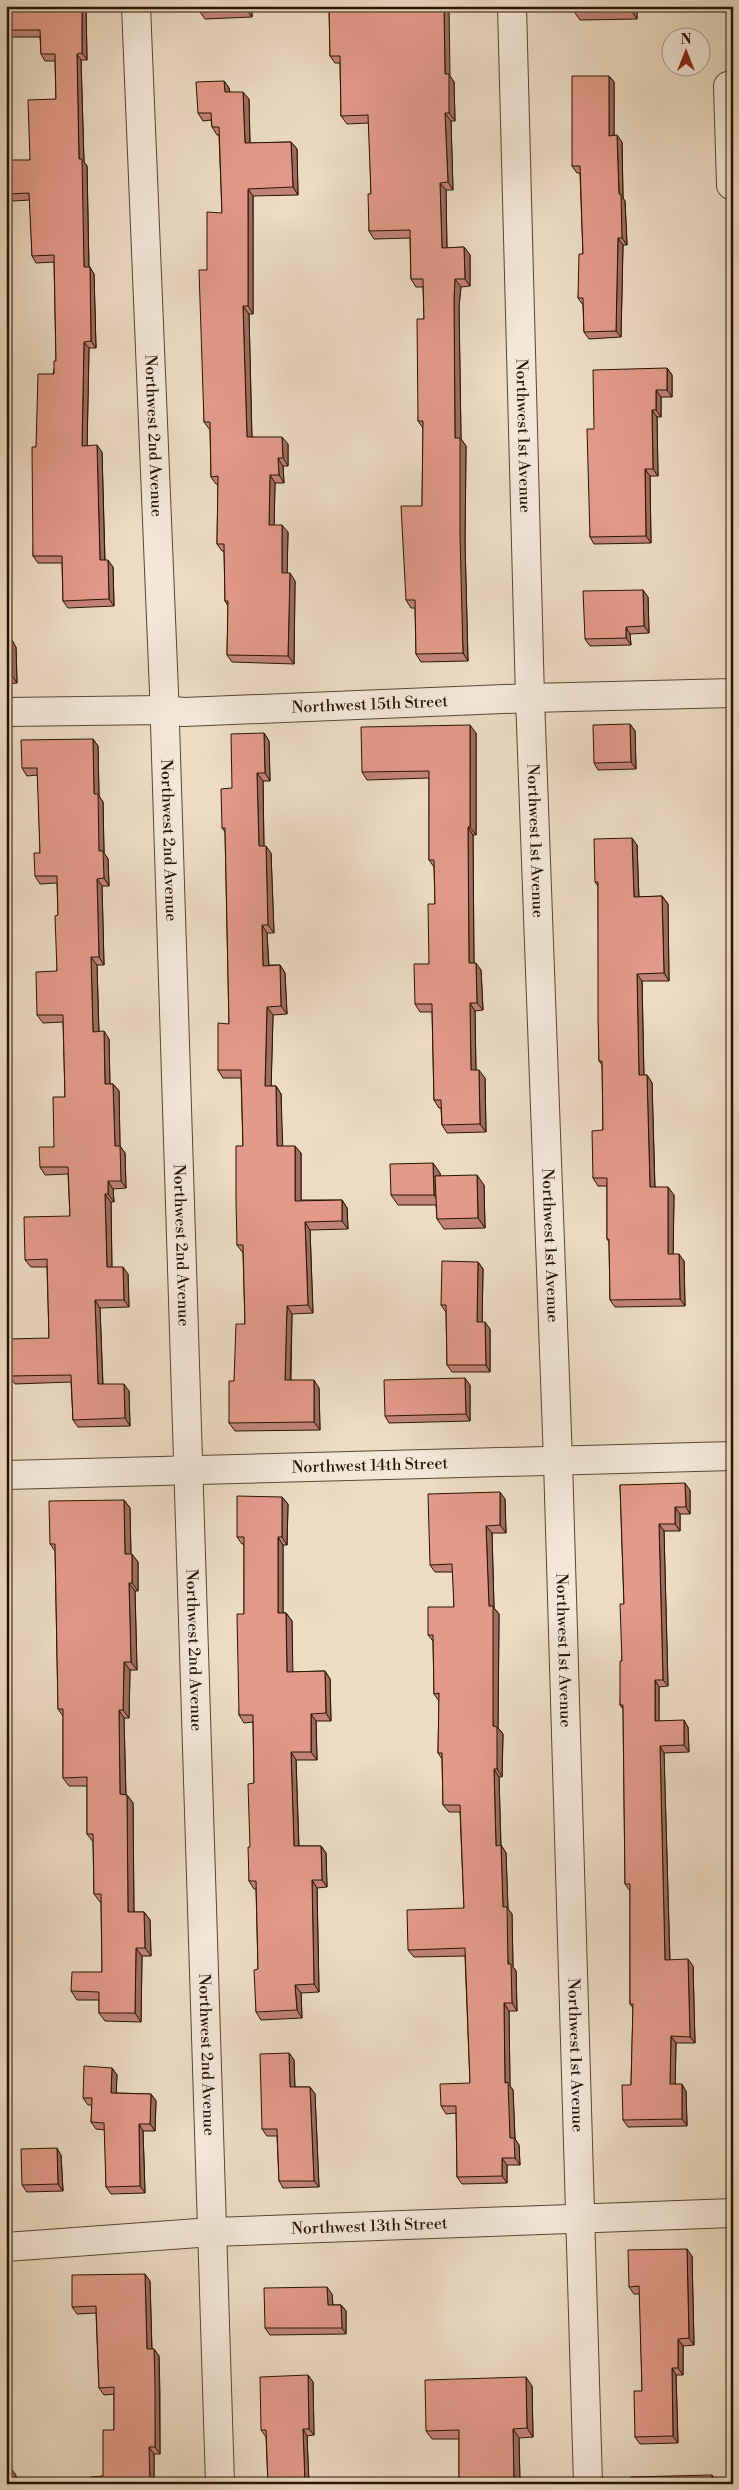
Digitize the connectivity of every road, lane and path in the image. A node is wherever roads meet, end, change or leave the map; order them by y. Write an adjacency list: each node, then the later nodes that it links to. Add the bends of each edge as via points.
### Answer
1 (136, 6): 7 (street, Northwest 2nd Avenue)
2 (512, 6): 6 (street, Northwest 1st Avenue)
3 (733, 86): 4 (street, via 728,86)
4 (731, 185)
5 (733, 693): 6 (street, Northwest 15th Street)
6 (530, 698): 7 (street, Northwest 15th Street, via 184,712); 10 (street, Northwest 1st Avenue)
7 (163, 710): 8 (street, Northwest 15th Street); 11 (street, Northwest 2nd Avenue)
8 (6, 712)
9 (733, 1456): 10 (street, Northwest 14th Street)
10 (558, 1461): 11 (street, Northwest 14th Street); 14 (street, Northwest 1st Avenue)
11 (188, 1470): 12 (street, Northwest 14th Street); 15 (street, Northwest 2nd Avenue)
12 (6, 1475)
13 (733, 2213): 14 (street, Northwest 13th Street)
14 (579, 2217): 15 (street, Northwest 13th Street); 18 (street, Northwest 1st Avenue)
15 (212, 2232): 16 (street, Northwest 13th Street); 17 (street, Northwest 2nd Avenue)
16 (6, 2247)
17 (220, 2484)
18 (588, 2484)

